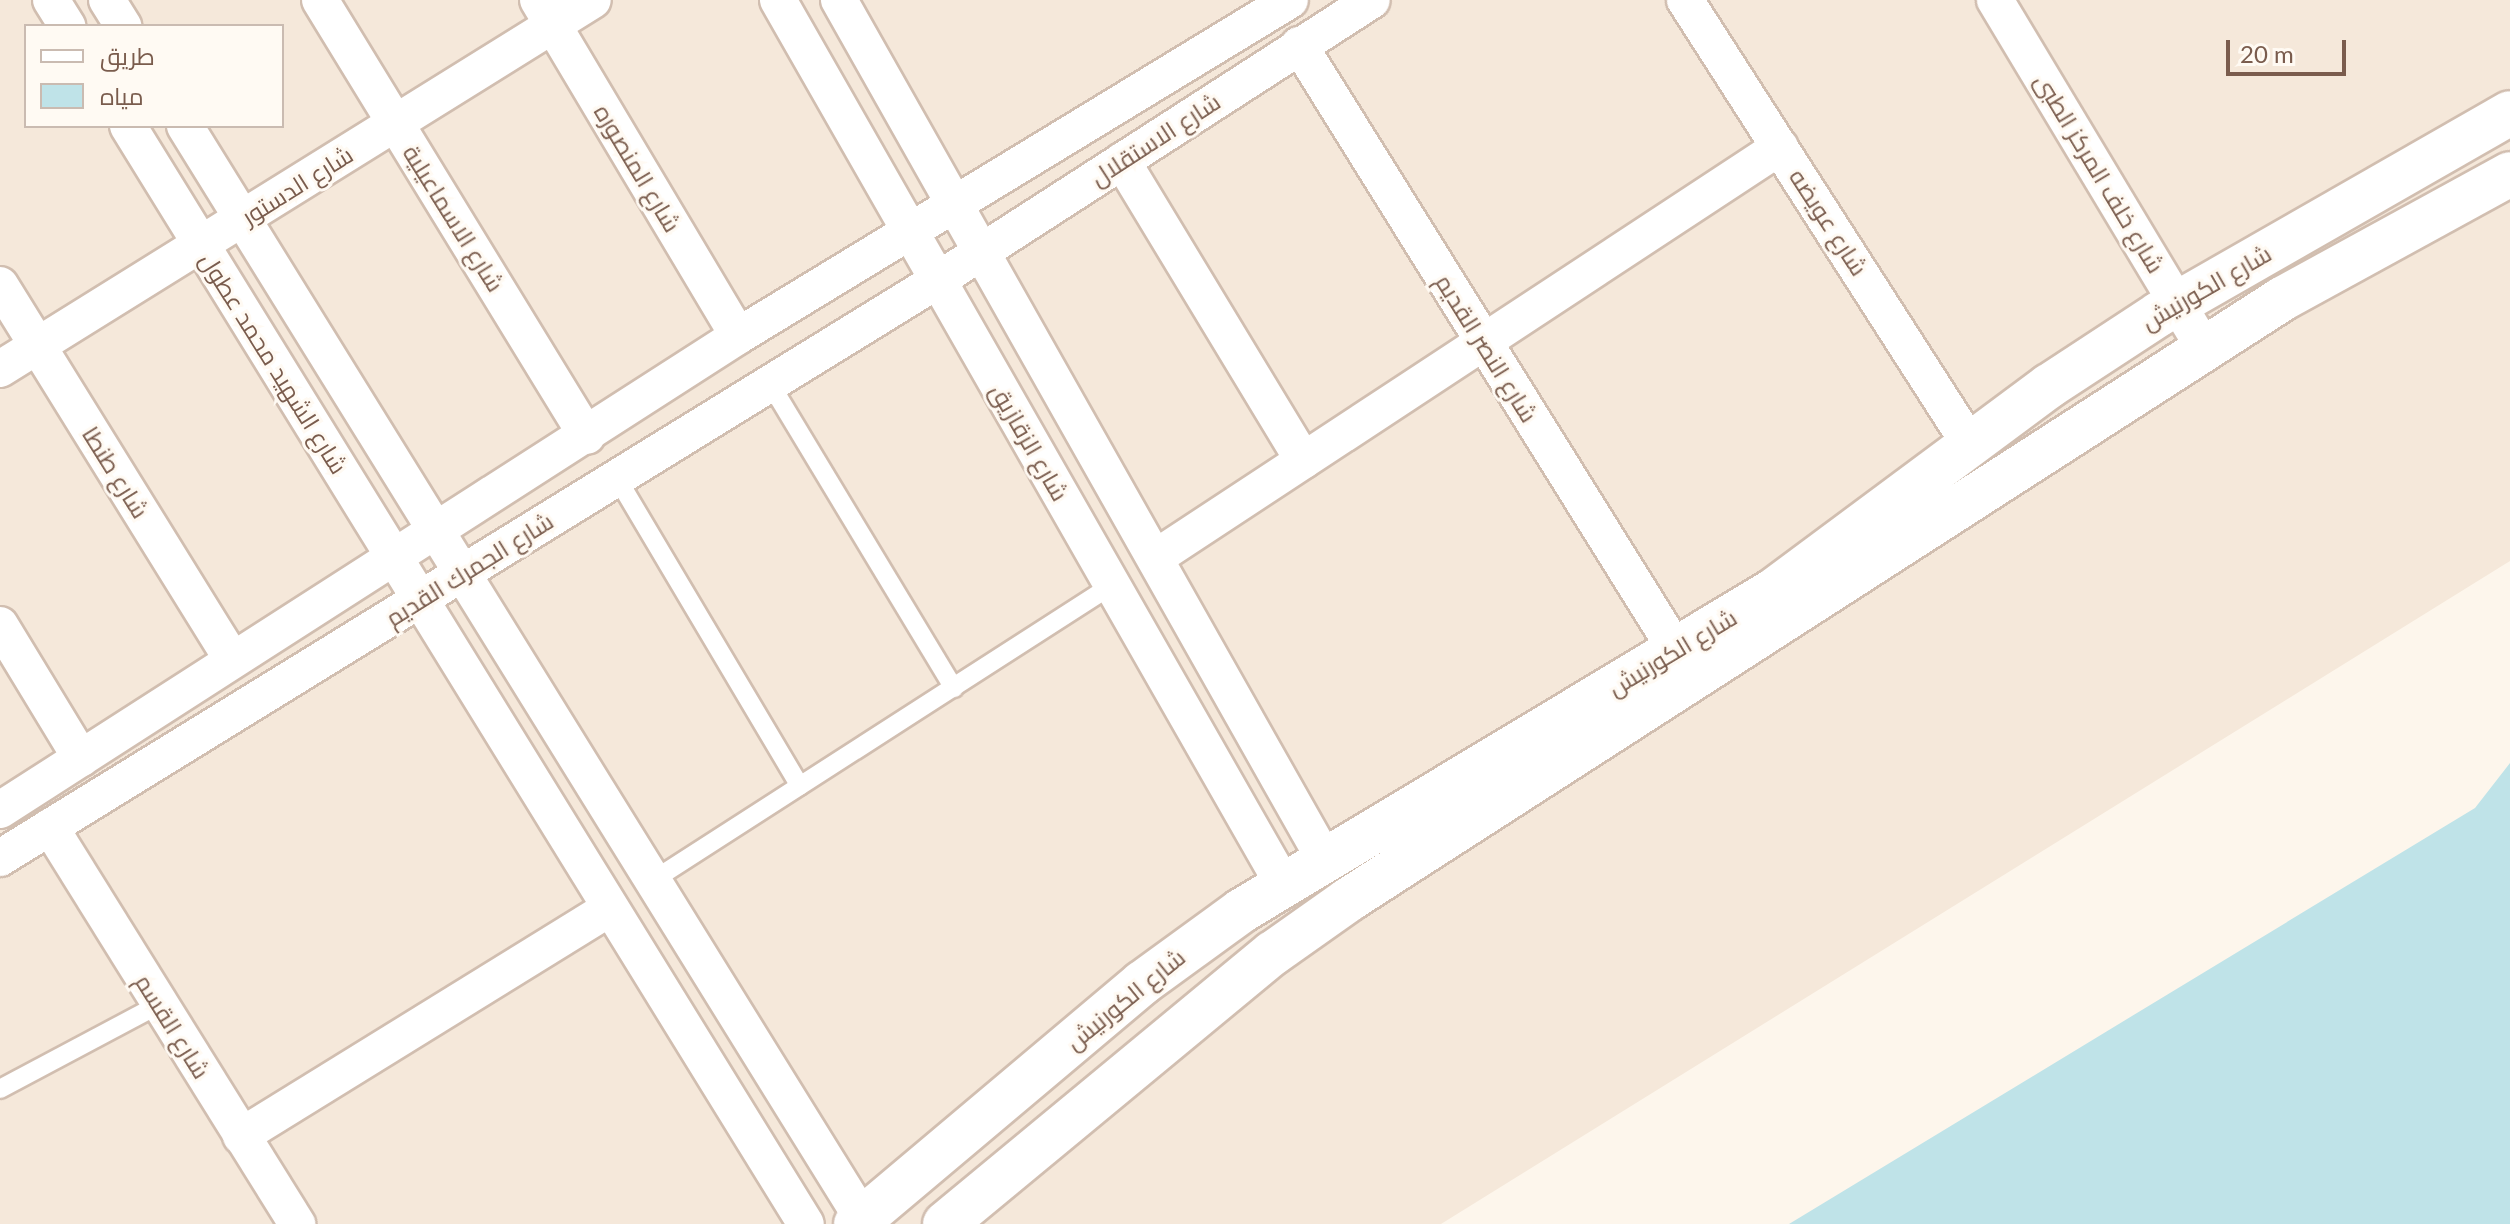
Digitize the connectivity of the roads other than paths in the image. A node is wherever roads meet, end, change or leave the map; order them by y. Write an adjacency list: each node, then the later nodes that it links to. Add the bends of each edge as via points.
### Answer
1 (51, 0): 12 (street)
2 (107, 0): 13 (street)
3 (320, 0): 16 (street, شارع الاسماعيلية)
4 (593, 0): 11 (street, شارع الدستور)
5 (778, 0): 24 (street, شارع الزقازيق)
6 (839, 0): 22 (street)
7 (1290, 0): 22 (street, شارع الاستقلال)
8 (1372, 0): 14 (street, شارع الاستقلال)
9 (1685, 0): 19 (street, شارع عويضه)
10 (1995, 0): 29 (street, شارع خلف المركز الطبى)
11 (545, 12): 16 (street, شارع الدستور); 30 (street, شارع المنصوره)
12 (66, 24)
13 (122, 24)
14 (1299, 45): 20 (street, شارع الاستقلال); 31 (street, شارع النصر القديم)
15 (2510, 113): 29 (main road, شارع الكورنيش)
16 (396, 123): 23 (street, شارع الدستور); 36 (street, شارع الاسماعيلية)
17 (129, 128): 25 (street, شارع الشهيد محمد عطول)
18 (186, 128): 23 (street, شارع الشهيد محمد عطول)
19 (1780, 147): 31 (street); 37 (street, شارع عويضه)
20 (1122, 161): 26 (street, شارع الاستقلال); 38 (street)
21 (2510, 174): 33 (main road, شارع الكورنيش)
22 (955, 205): 24 (street, شارع الاستقلال); 26 (street)
23 (243, 219): 25 (street, شارع الدستور); 40 (street, شارع الشهيد محمد عطول)
24 (911, 233): 27 (street, شارع الزقازيق); 30 (street, شارع الجمرك القديم)
25 (201, 244): 32 (street, شارع الدستور); 41 (street, شارع الشهيد محمد عطول)
26 (982, 252): 27 (street, شارع الاستقلال); 42 (street)
27 (938, 280): 35 (street, شارع الجمرك القديم); 44 (street, شارع الزقازيق)
28 (0, 285): 32 (street, شارع طنطا)
29 (2179, 302): 33 (street, شارع خلف المركز الطبى); 37 (main road, شارع الكورنيش)
30 (738, 336): 36 (street, شارع الجمرك القديم)
31 (1483, 342): 38 (street); 47 (street, شارع النصر القديم)
32 (38, 346): 34 (street, شارع الدستور); 48 (street, شارع طنطا)
33 (2204, 348): 58 (main road, شارع الكورنيش)
34 (0, 369)
35 (771, 385): 39 (street, شارع الجمرك القديم); 49 (lane)
36 (587, 436): 40 (street, شارع الجمرك القديم)
37 (1971, 446): 47 (main road, شارع الكورنيش, via 1847,541)
38 (1303, 460): 42 (street)
39 (617, 478): 43 (street, شارع الجمرك القديم); 51 (lane)
40 (435, 532): 41 (street, شارع الجمرك القديم); 43 (street, شارع الشهيد محمد عطول)
41 (394, 558): 45 (street, شارع الشهيد محمد عطول); 48 (street, شارع الجمرك القديم)
42 (1155, 558): 55 (street)
43 (461, 574): 45 (street, شارع الجمرك القديم); 56 (street, شارع الشهيد محمد عطول)
44 (1112, 585): 49 (lane); 57 (street, شارع الزقازيق)
45 (420, 599): 53 (street, شارع الجمرك القديم); 59 (street, شارع الشهيد محمد عطول)
46 (0, 625): 50 (street)
47 (1676, 650): 55 (main road, شارع الكورنيش)
48 (231, 658): 50 (street, شارع الجمرك القديم)
49 (954, 688): 51 (lane)
50 (81, 758): 52 (street, شارع الجمرك القديم)
51 (800, 786): 56 (lane)
52 (0, 810)
53 (50, 827): 54 (street, شارع الجمرك القديم); 61 (street, شارع القسم)
54 (0, 858)
55 (1325, 860): 57 (main road, شارع الكورنيش); 58 (main road)
56 (652, 881): 64 (street, شارع الشهيد محمد عطول)
57 (1283, 884): 60 (main road); 64 (main road, شارع الكورنيش, via 1142,983)
58 (1348, 900): 60 (main road, شارع الكورنيش)
59 (609, 909): 63 (street); 66 (street, شارع الشهيد محمد عطول)
60 (1308, 928): 67 (main road, شارع الكورنيش)
61 (160, 1004): 62 (lane); 63 (street, شارع القسم)
62 (0, 1089)
63 (241, 1136): 65 (street, شارع القسم)
64 (862, 1222)
65 (297, 1224)
66 (806, 1224)
67 (945, 1224)

